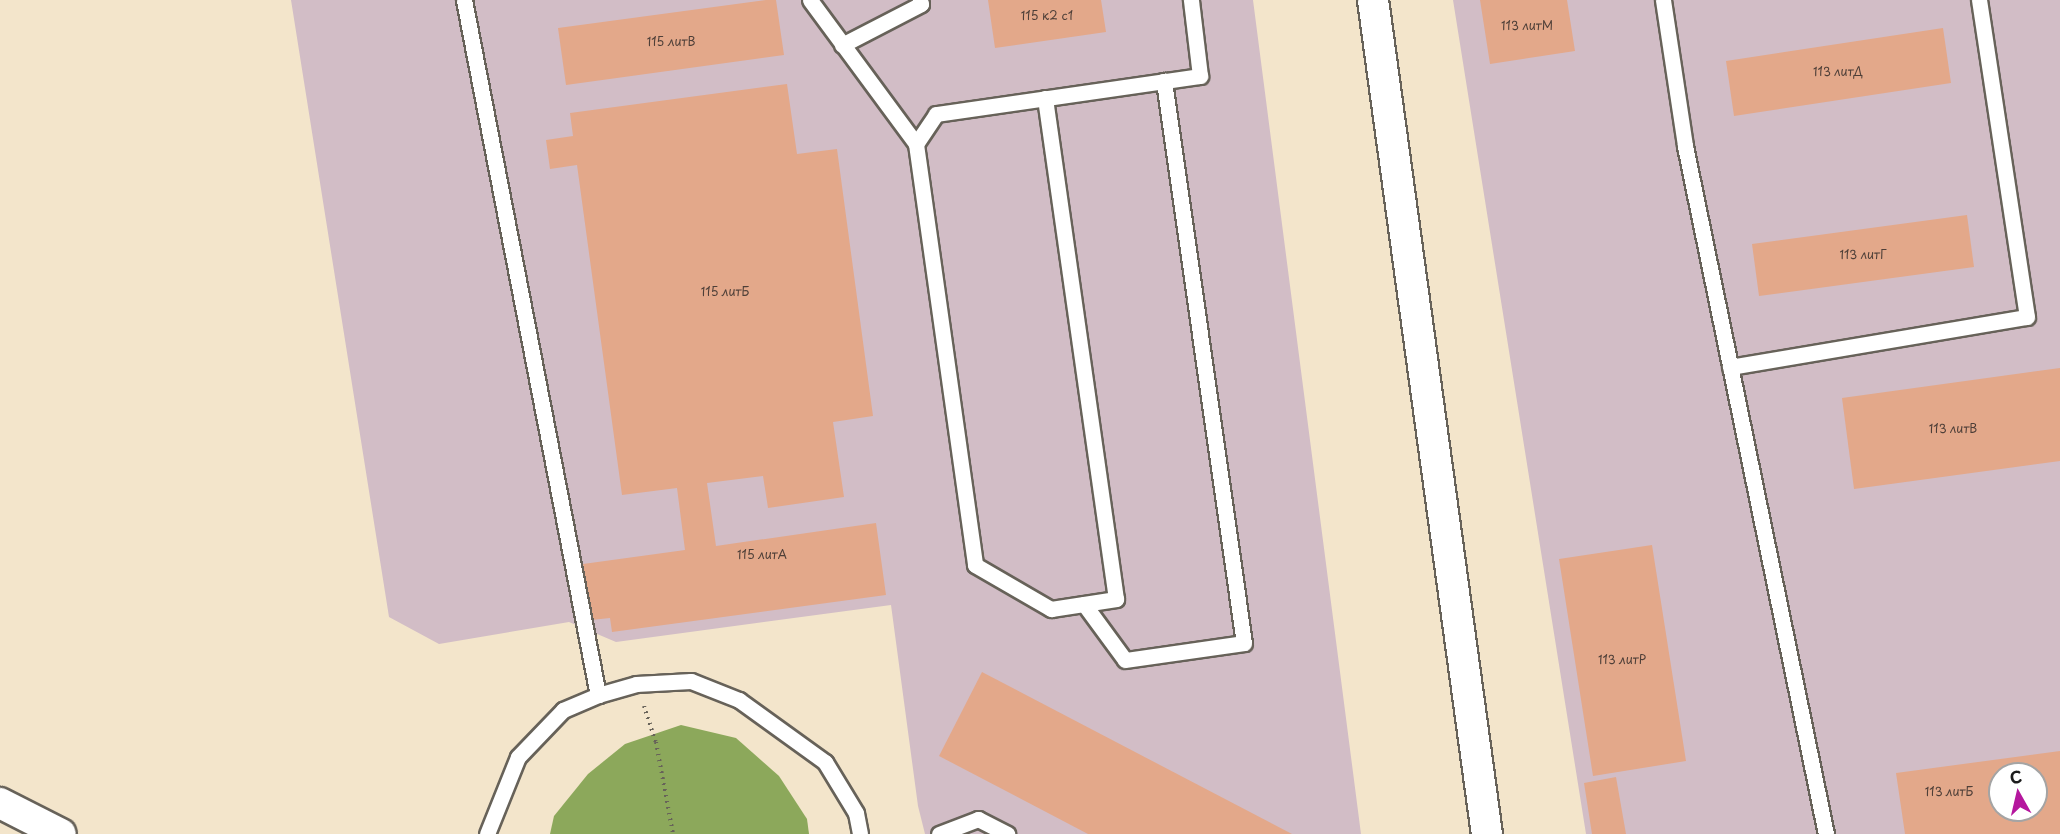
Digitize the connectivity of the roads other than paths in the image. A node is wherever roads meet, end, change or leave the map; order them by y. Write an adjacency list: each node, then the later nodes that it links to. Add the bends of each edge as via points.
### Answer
1 (464, 0): 14 (lane)
2 (810, 0): 8 (lane)
3 (920, 0): 8 (lane, via 921,4)
4 (1191, 0): 9 (lane, via 1200,76)
5 (1373, 0): 21 (street)
6 (1663, 0): 12 (lane, via 1685,146)
7 (1979, 0): 12 (lane, via 2027,317)
8 (842, 45): 11 (lane)
9 (1164, 81): 10 (lane); 13 (lane, via 1244,643 1125,660)
10 (1045, 98): 11 (lane, via 936,114); 13 (lane, via 1116,599)
11 (916, 144): 13 (lane, via 975,565 1051,609)
12 (1730, 367): 22 (lane)
13 (1084, 604)
14 (598, 695): 17 (lane, via 563,710 518,757); 18 (lane, via 636,684 691,681 738,700 825,762 856,813)
15 (0, 803): 16 (street)
16 (61, 834)
17 (487, 834)
18 (860, 834)
19 (939, 834): 20 (lane, via 978,819)
20 (1007, 834)
21 (1487, 834)
22 (1826, 834)

